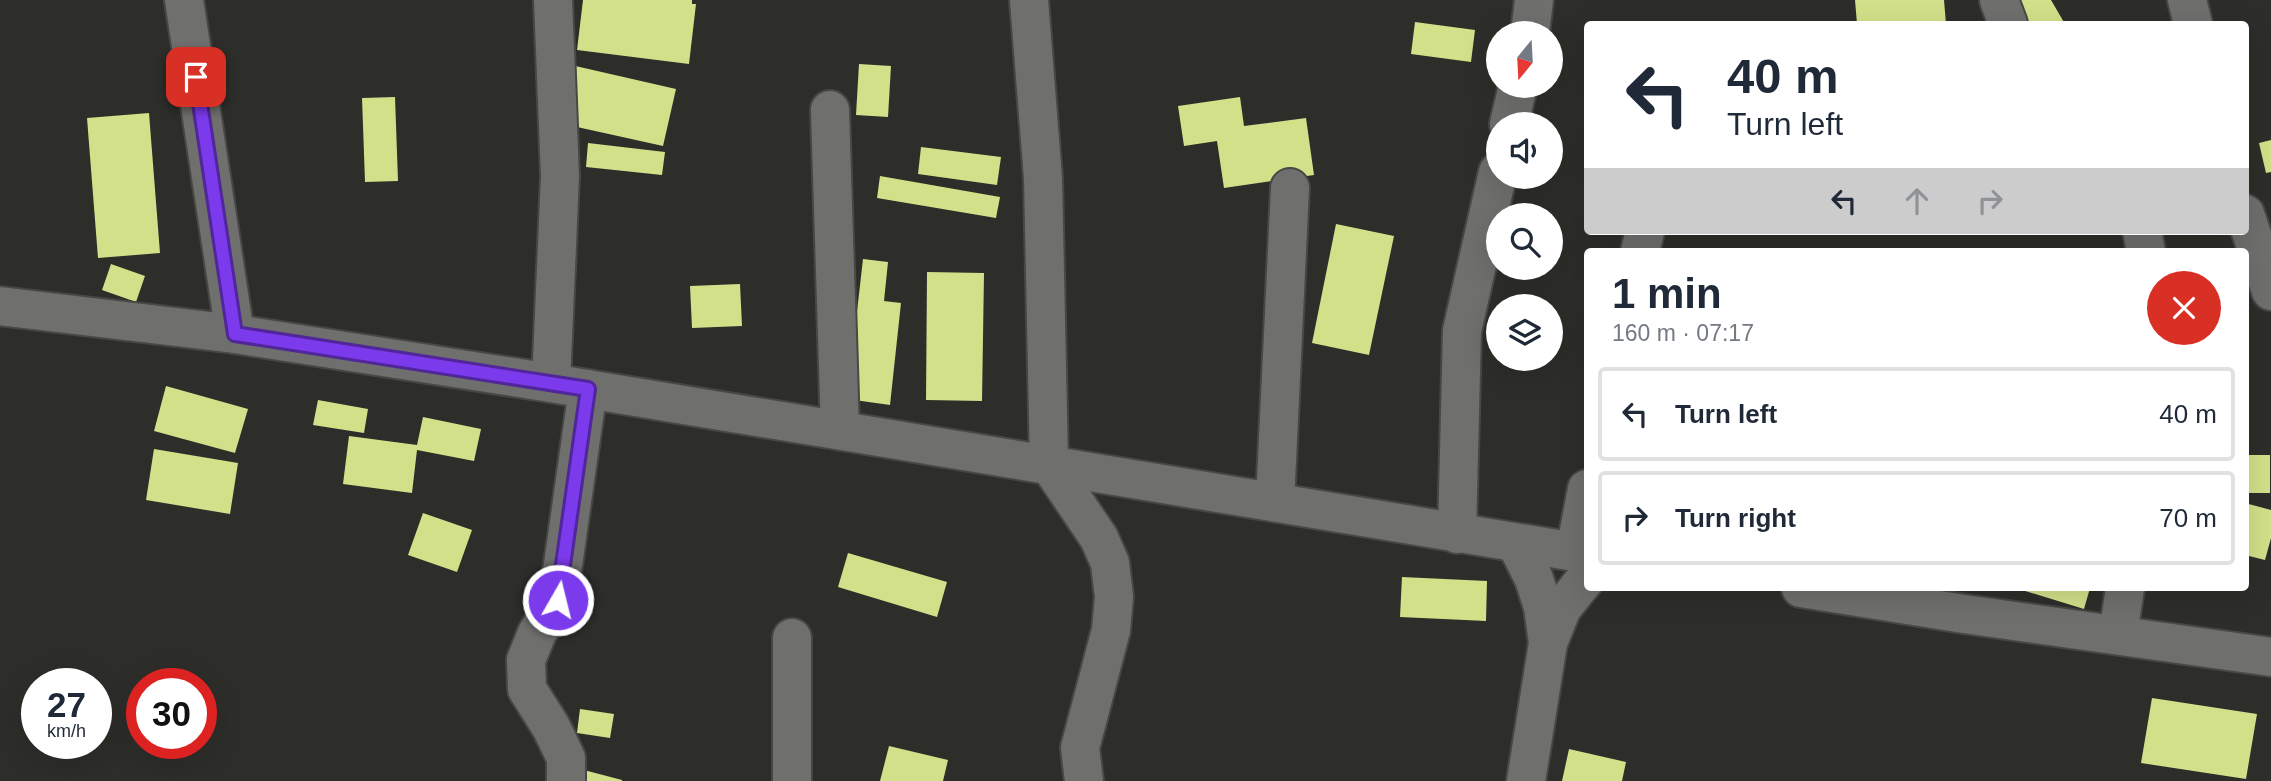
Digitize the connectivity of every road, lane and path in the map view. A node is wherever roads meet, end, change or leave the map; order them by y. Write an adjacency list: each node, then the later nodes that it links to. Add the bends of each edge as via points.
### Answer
1 (184, 0): 16 (street)
2 (553, 0): 17 (street)
3 (1029, 0): 19 (street, via 1043,177)
4 (1534, 0): 7 (street)
5 (1999, 0): 8 (street)
6 (2187, 0): 9 (street)
7 (1531, 21)
8 (2007, 21)
9 (2192, 21)
10 (830, 110): 18 (street)
11 (1290, 188): 20 (street)
12 (1494, 189): 21 (street, via 1462,331)
13 (2249, 226): 14 (street)
14 (2271, 291)
15 (0, 306): 16 (street)
16 (235, 334): 17 (street)
17 (570, 386): 18 (street); 32 (street, via 558,600 526,660 527,689 566,758)
18 (841, 430): 19 (street)
19 (1049, 464): 20 (street); 34 (street, via 1110,563 1114,597 1111,630 1080,748)
20 (1275, 502): 21 (street)
21 (1457, 534): 23 (street)
22 (1584, 543): 24 (street)
23 (1516, 544): 24 (street); 30 (street, via 1534,579)
24 (1583, 561): 30 (street)
25 (1839, 591): 27 (street)
26 (2125, 591): 28 (street)
27 (1966, 601): 28 (street)
28 (2118, 635): 31 (street)
29 (792, 638): 33 (street)
30 (1548, 643): 35 (street)
31 (2271, 657)
32 (566, 781)
33 (792, 781)
34 (1084, 781)
35 (1526, 781)

